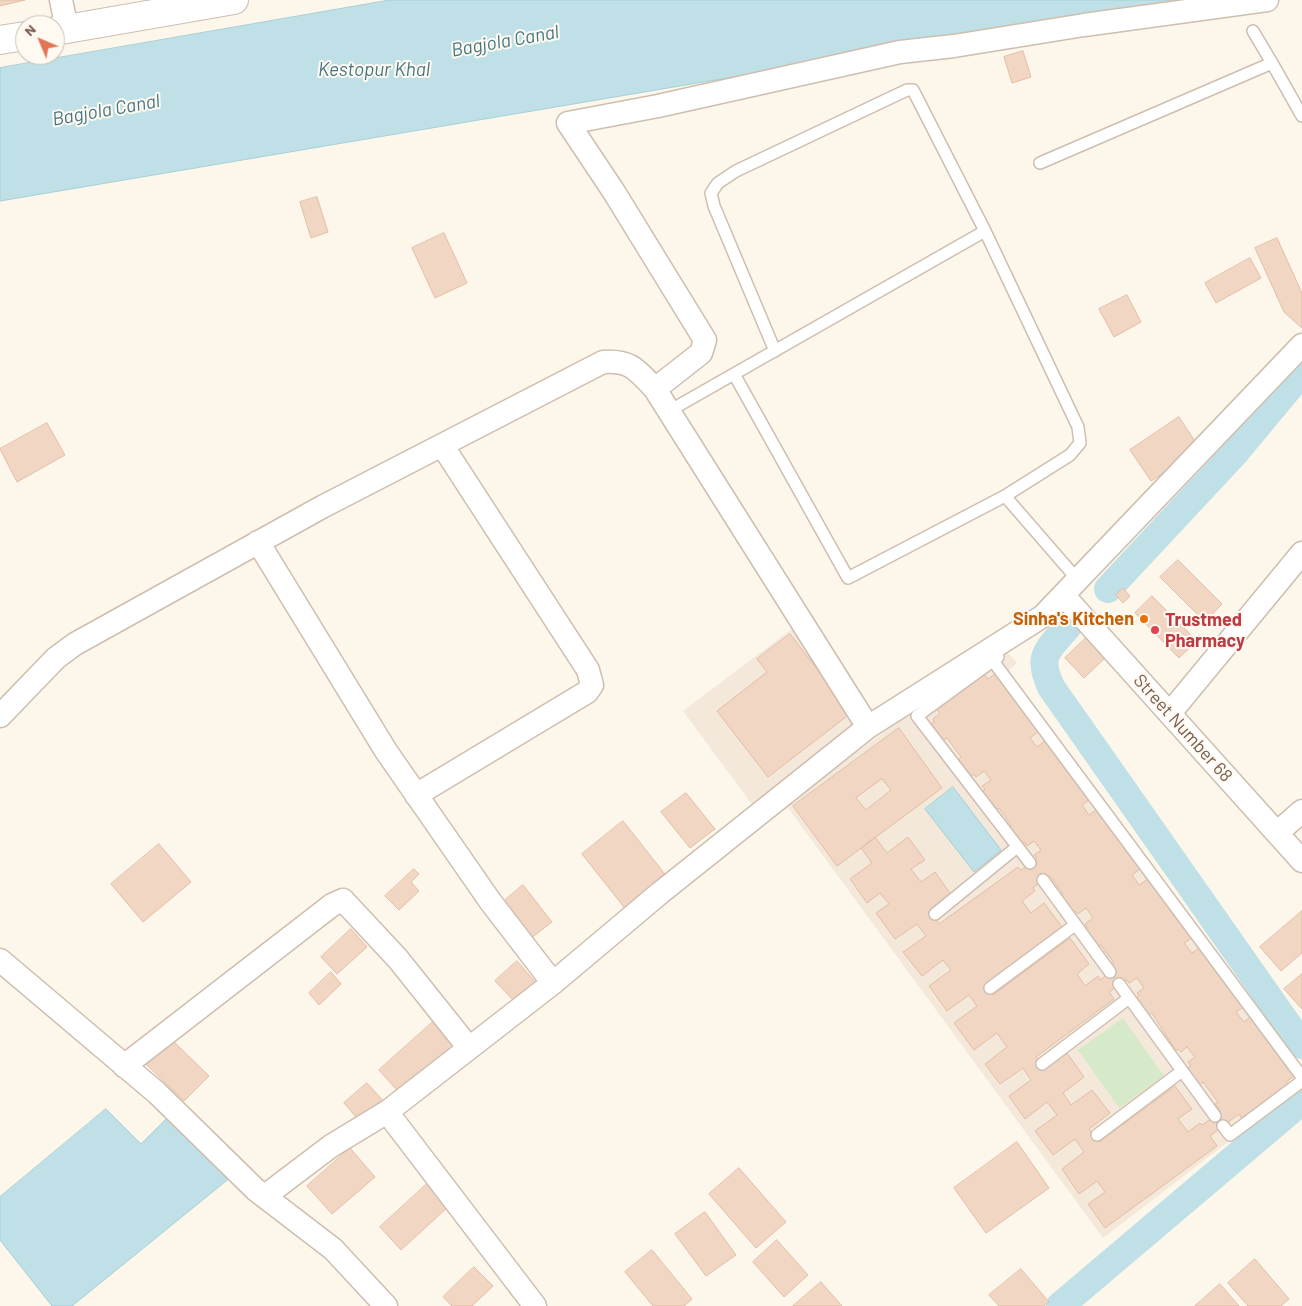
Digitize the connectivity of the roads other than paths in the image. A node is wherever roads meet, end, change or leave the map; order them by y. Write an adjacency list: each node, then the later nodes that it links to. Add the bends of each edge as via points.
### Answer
1 (60, 0): 4 (street)
2 (234, 0): 5 (street)
3 (1267, 0): 16 (street, via 900,52 568,123 705,340 701,353)
4 (60, 15)
5 (65, 29)
6 (1253, 31): 9 (lane)
7 (15, 38): 8 (street)
8 (0, 40)
9 (1272, 63): 10 (lane); 11 (lane)
10 (1302, 116)
11 (1040, 163)
12 (985, 232): 14 (lane); 14 (lane, via 913,90 736,170 718,182 711,194); 19 (lane, via 1078,427 1080,443 1070,455)
13 (1302, 345): 22 (street)
14 (775, 351): 15 (lane)
15 (734, 374): 17 (lane); 19 (lane, via 848,578)
16 (655, 389): 17 (street); 18 (street, via 632,366 619,361 603,362)
17 (669, 410): 27 (street)
18 (442, 444): 20 (street); 28 (street, via 588,670 592,685 586,692)
19 (1005, 496): 22 (lane)
20 (258, 542): 26 (street, via 75,644 56,658); 28 (street)
21 (1302, 553): 25 (street)
22 (1070, 588): 23 (street); 25 (street, Street Number 68)
23 (1043, 616): 24 (lane); 27 (street)
24 (993, 661): 31 (lane, via 918,716); 47 (lane)
25 (1170, 712): 30 (street, Street Number 68)
26 (0, 716)
27 (868, 727): 39 (street, via 660,892)
28 (416, 795): 39 (street)
29 (1302, 812): 30 (street)
30 (1277, 833): 32 (street, Street Number 68)
31 (1017, 847): 33 (lane); 35 (lane)
32 (1302, 861)
33 (1030, 863)
34 (1044, 880): 36 (lane)
35 (935, 914)
36 (1075, 925): 38 (lane); 41 (lane)
37 (0, 960): 45 (street)
38 (1110, 972)
39 (552, 983): 43 (street)
40 (1119, 984): 42 (lane)
41 (990, 988)
42 (1129, 998): 44 (lane); 46 (lane)
43 (469, 1048): 45 (street, via 398,959 343,900 332,905); 48 (street)
44 (1042, 1064)
45 (124, 1066): 52 (street, via 157,1093)
46 (1182, 1071): 49 (lane); 51 (lane)
47 (1302, 1079): 50 (lane, via 1230,1135)
48 (387, 1112): 52 (street, via 331,1146); 54 (street)
49 (1215, 1116)
50 (1223, 1126)
51 (1097, 1135)
52 (265, 1196): 53 (street, via 333,1249)
53 (386, 1306)
54 (535, 1306)

